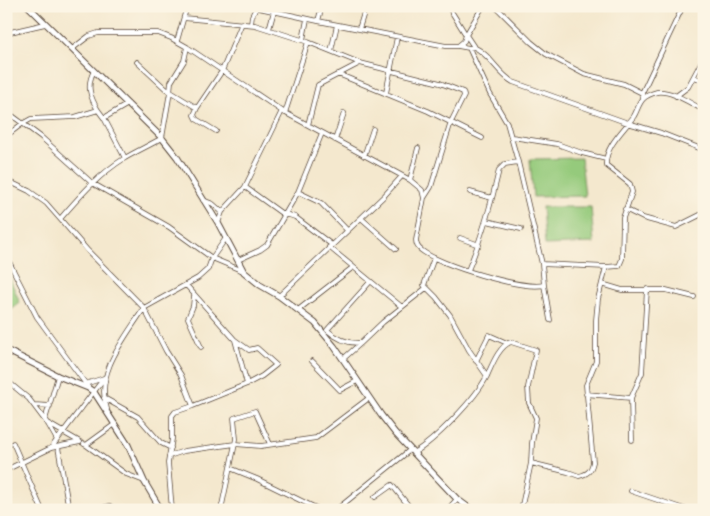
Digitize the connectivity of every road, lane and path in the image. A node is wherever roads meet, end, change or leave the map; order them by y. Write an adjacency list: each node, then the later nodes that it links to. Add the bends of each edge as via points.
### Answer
1 (28, 6): 17 (street)
2 (187, 6): 13 (street)
3 (249, 6): 10 (street); 12 (street)
4 (322, 6): 15 (street)
5 (366, 6): 20 (street)
6 (448, 6): 23 (street)
7 (483, 6): 23 (street)
8 (495, 6): 44 (street, via 546,54 584,74 624,84)
9 (683, 6): 44 (street)
10 (257, 7): 11 (street); 12 (street)
11 (274, 12): 14 (street); 21 (street)
12 (252, 16): 18 (street)
13 (184, 18): 16 (street); 26 (street)
14 (307, 19): 15 (street); 25 (street)
15 (318, 21): 19 (street)
16 (242, 23): 18 (street); 37 (street)
17 (45, 24): 22 (street); 31 (street)
18 (250, 24): 21 (street)
19 (337, 25): 20 (street); 32 (street)
20 (359, 28): 24 (street)
21 (269, 29): 25 (street)
22 (6, 33)
23 (466, 35): 28 (street); 30 (street)
24 (397, 37): 28 (street); 38 (street)
25 (303, 40): 27 (street)
26 (176, 41): 29 (street); 31 (street, via 158,33 98,34 89,36)
27 (308, 42): 32 (street); 52 (street)
28 (458, 46): 30 (street)
29 (187, 47): 37 (street); 42 (street, via 184,60 171,82)
30 (472, 48): 56 (street, via 484,53 503,76 513,82); 63 (street)
31 (72, 49): 36 (street)
32 (331, 51): 35 (street)
33 (704, 57): 40 (street)
34 (137, 62): 42 (street)
35 (360, 63): 38 (street); 39 (street)
36 (95, 70): 47 (street); 49 (street, via 89,91)
37 (222, 71): 48 (street); 52 (street)
38 (391, 71): 43 (street); 55 (street, via 463,92)
39 (338, 74): 43 (street); 58 (street, via 317,87)
40 (694, 77): 41 (street); 45 (street, via 686,90)
41 (704, 81)
42 (170, 92): 48 (street); 64 (street)
43 (386, 93): 55 (street)
44 (642, 93): 46 (street)
45 (676, 96): 46 (street, via 658,92); 50 (street)
46 (643, 99): 56 (street)
47 (128, 104): 54 (street); 64 (street)
48 (197, 108): 60 (street, via 196,119)
49 (98, 110): 54 (street); 57 (street, via 75,117 31,120)
50 (704, 110)
51 (6, 111): 57 (street)
52 (284, 112): 58 (street); 77 (street)
53 (344, 113): 66 (street)
54 (104, 118): 70 (street)
55 (451, 122): 65 (street); 80 (street, via 431,187)
56 (628, 123): 68 (street); 71 (street)
57 (22, 124): 62 (street); 76 (street)
58 (308, 125): 61 (street)
59 (373, 129): 69 (street)
60 (216, 131)
61 (322, 133): 66 (street); 78 (street)
62 (6, 136)
63 (512, 137): 71 (street, via 557,144); 72 (street)
64 (162, 138): 70 (street); 82 (street)
65 (482, 138)
66 (335, 140): 69 (street)
67 (418, 148): 75 (street)
68 (704, 150)
69 (364, 156): 73 (street)
70 (125, 158): 76 (street)
71 (606, 159): 83 (street, via 606,165 632,187)
72 (518, 162): 81 (street, via 505,164 498,170); 102 (street)
73 (402, 176): 75 (street); 87 (street)
74 (6, 180): 88 (street, via 38,197)
75 (410, 180): 80 (street, via 420,188)
76 (92, 183): 88 (street); 99 (street, via 169,227)
77 (244, 187): 84 (street); 86 (street)
78 (298, 192): 86 (street); 92 (street, via 321,204)
79 (470, 192): 81 (street)
80 (424, 198): 100 (street, via 416,243 419,249)
81 (492, 198): 89 (street)
82 (204, 200): 84 (street); 90 (street)
83 (625, 209): 85 (street, via 676,227); 103 (street, via 622,263)
84 (222, 212): 90 (street)
85 (704, 213)
86 (284, 215): 96 (street, via 295,217); 101 (street, via 266,246)
87 (361, 218): 92 (street); 97 (street)
88 (60, 219): 117 (street)
89 (487, 221): 91 (street); 95 (street)
90 (218, 223): 93 (street)
91 (521, 229)
92 (348, 230): 96 (street)
93 (226, 238): 99 (street); 101 (street)
94 (460, 238): 95 (street)
95 (479, 245): 105 (street)
96 (330, 246): 104 (street); 114 (street)
97 (396, 248)
98 (6, 256): 135 (street, via 43,327)
99 (212, 258): 106 (street); 109 (street, via 203,275)
100 (434, 258): 105 (street); 111 (street, via 423,284)
101 (238, 260): 106 (street)
102 (542, 264): 103 (street); 110 (street)
103 (606, 267): 108 (street)
104 (352, 268): 107 (street); 118 (street)
105 (468, 270): 110 (street, via 520,284)
106 (244, 272): 114 (street)
107 (370, 282): 116 (street); 120 (street)
108 (602, 284): 112 (street, via 622,290); 137 (street, via 596,320 596,360 586,385)
109 (186, 285): 113 (street); 117 (street)
110 (544, 285): 119 (street)
111 (426, 288): 116 (street); 128 (street, via 450,315)
112 (647, 289): 115 (street); 140 (street, via 642,373)
113 (194, 296): 121 (street); 124 (street, via 188,318)
114 (279, 296): 118 (street)
115 (694, 297)
116 (402, 307): 122 (street)
117 (144, 308): 131 (street); 143 (street, via 181,375)
118 (298, 310): 120 (street)
119 (550, 320)
120 (326, 331): 122 (street, via 344,341); 126 (street)
121 (235, 340): 134 (street); 134 (street, via 249,350 257,348 276,365)
122 (361, 343): 126 (street)
123 (507, 343): 128 (street, via 488,335); 130 (street); 161 (street, via 536,350 528,387 529,403 536,418)
124 (201, 347)
125 (6, 350): 129 (street)
126 (343, 359): 133 (street)
127 (312, 361): 133 (street, via 340,390)
128 (476, 361): 130 (street)
129 (58, 376): 135 (street); 142 (street)
130 (487, 376): 158 (street, via 474,396 432,439)
131 (105, 377): 135 (street); 136 (street); 138 (street)
132 (6, 380): 141 (street)
133 (357, 381): 139 (street)
134 (247, 384): 143 (street)
135 (87, 386): 136 (street)
136 (94, 392): 144 (street); 147 (street)
137 (586, 394): 140 (street); 161 (street, via 593,462 590,472 579,476)
138 (104, 398): 144 (street); 157 (street, via 138,418 161,443)
139 (368, 398): 153 (street, via 320,436); 158 (street)
140 (631, 398): 149 (street)
141 (34, 404): 142 (street); 145 (street)
142 (50, 406): 145 (street)
143 (193, 406): 157 (street, via 173,414)
144 (109, 416): 146 (street)
145 (46, 422): 147 (street); 148 (street)
146 (115, 424): 154 (street); 164 (street)
147 (63, 431): 148 (street); 150 (street)
148 (56, 440): 156 (street)
149 (632, 440)
150 (80, 442): 154 (street); 155 (street)
151 (13, 443): 160 (street)
152 (234, 444): 153 (street); 153 (street, via 234,418 254,410); 159 (street); 162 (street)
153 (270, 444)
154 (86, 445): 164 (street, via 126,474)
155 (58, 447): 156 (street); 169 (street)
156 (52, 448): 160 (street)
157 (171, 448): 159 (street)
158 (411, 452): 167 (street); 176 (street)
159 (169, 456): 173 (street)
160 (21, 462): 163 (street); 168 (street)
161 (531, 463): 180 (street)
162 (230, 468): 174 (street); 175 (street)
163 (6, 470)
164 (144, 481): 172 (street)
165 (631, 491): 181 (street)
166 (375, 497): 177 (street, via 392,485)
167 (457, 499): 178 (street); 179 (street)
168 (42, 510)
169 (69, 510)
170 (95, 510): 171 (street, via 110,506)
171 (114, 510)
172 (161, 510)
173 (172, 510)
174 (221, 510)
175 (320, 510)
176 (336, 510)
177 (412, 510)
178 (447, 510)
179 (472, 510)
180 (520, 510)
181 (686, 510)

